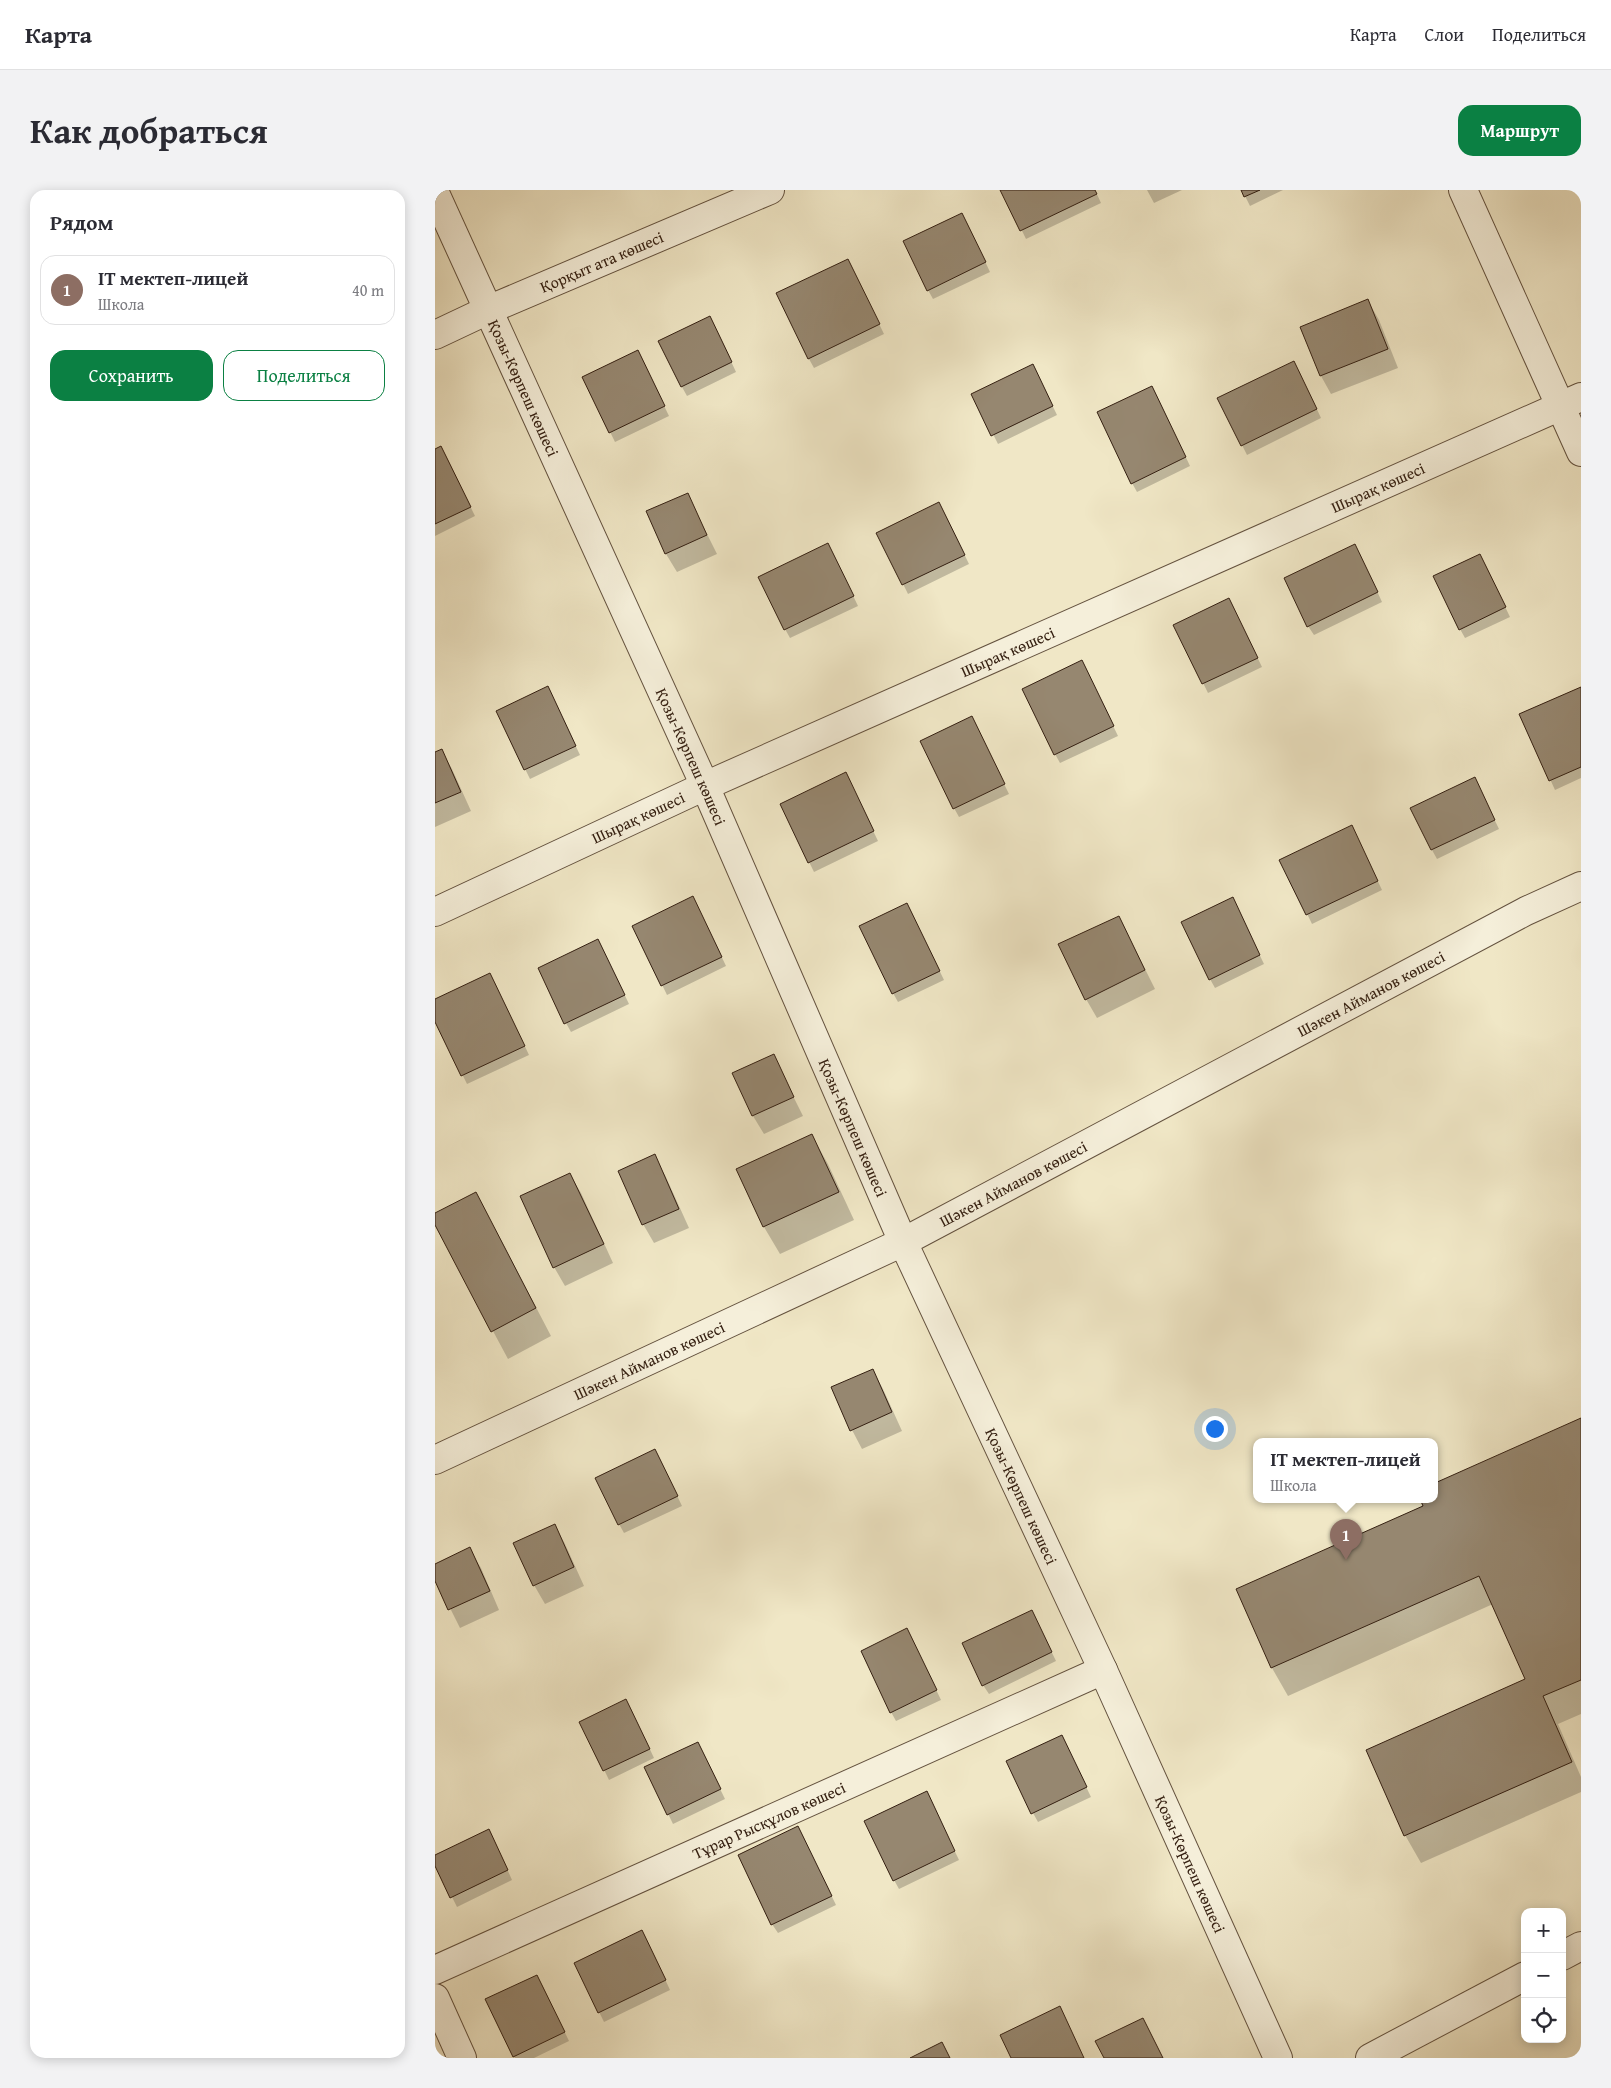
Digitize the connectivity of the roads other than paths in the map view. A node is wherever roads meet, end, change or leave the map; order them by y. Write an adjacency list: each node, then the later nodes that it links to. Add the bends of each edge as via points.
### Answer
1 (770, 190): 4 (street, Қорқыт ата көшесі)
2 (1463, 190): 6 (street)
3 (435, 193): 4 (street, Қозы-Көрпеш көшесі)
4 (488, 310): 5 (street, Қорқыт ата көшесі); 8 (street, Қозы-Көрпеш көшесі)
5 (435, 335)
6 (1570, 402): 7 (street); 8 (street, Шырақ көшесі)
7 (1581, 452)
8 (705, 786): 10 (street, Шырақ көшесі); 11 (street, Қозы-Көрпеш көшесі)
9 (1581, 886): 11 (street, Шәкен Айманов көшесі, via 1517,916)
10 (435, 912)
11 (903, 1242): 12 (street, Шәкен Айманов көшесі); 13 (street, Қозы-Көрпеш көшесі)
12 (435, 1460)
13 (1103, 1670): 16 (street, Тұрар Рысқұлов көшесі); 20 (street, Қозы-Көрпеш көшесі)
14 (1581, 1946): 15 (street)
15 (1566, 1954)
16 (435, 1970)
17 (1521, 1978): 21 (street)
18 (435, 1998): 19 (street)
19 (462, 2058)
20 (1278, 2058)
21 (1370, 2058)

